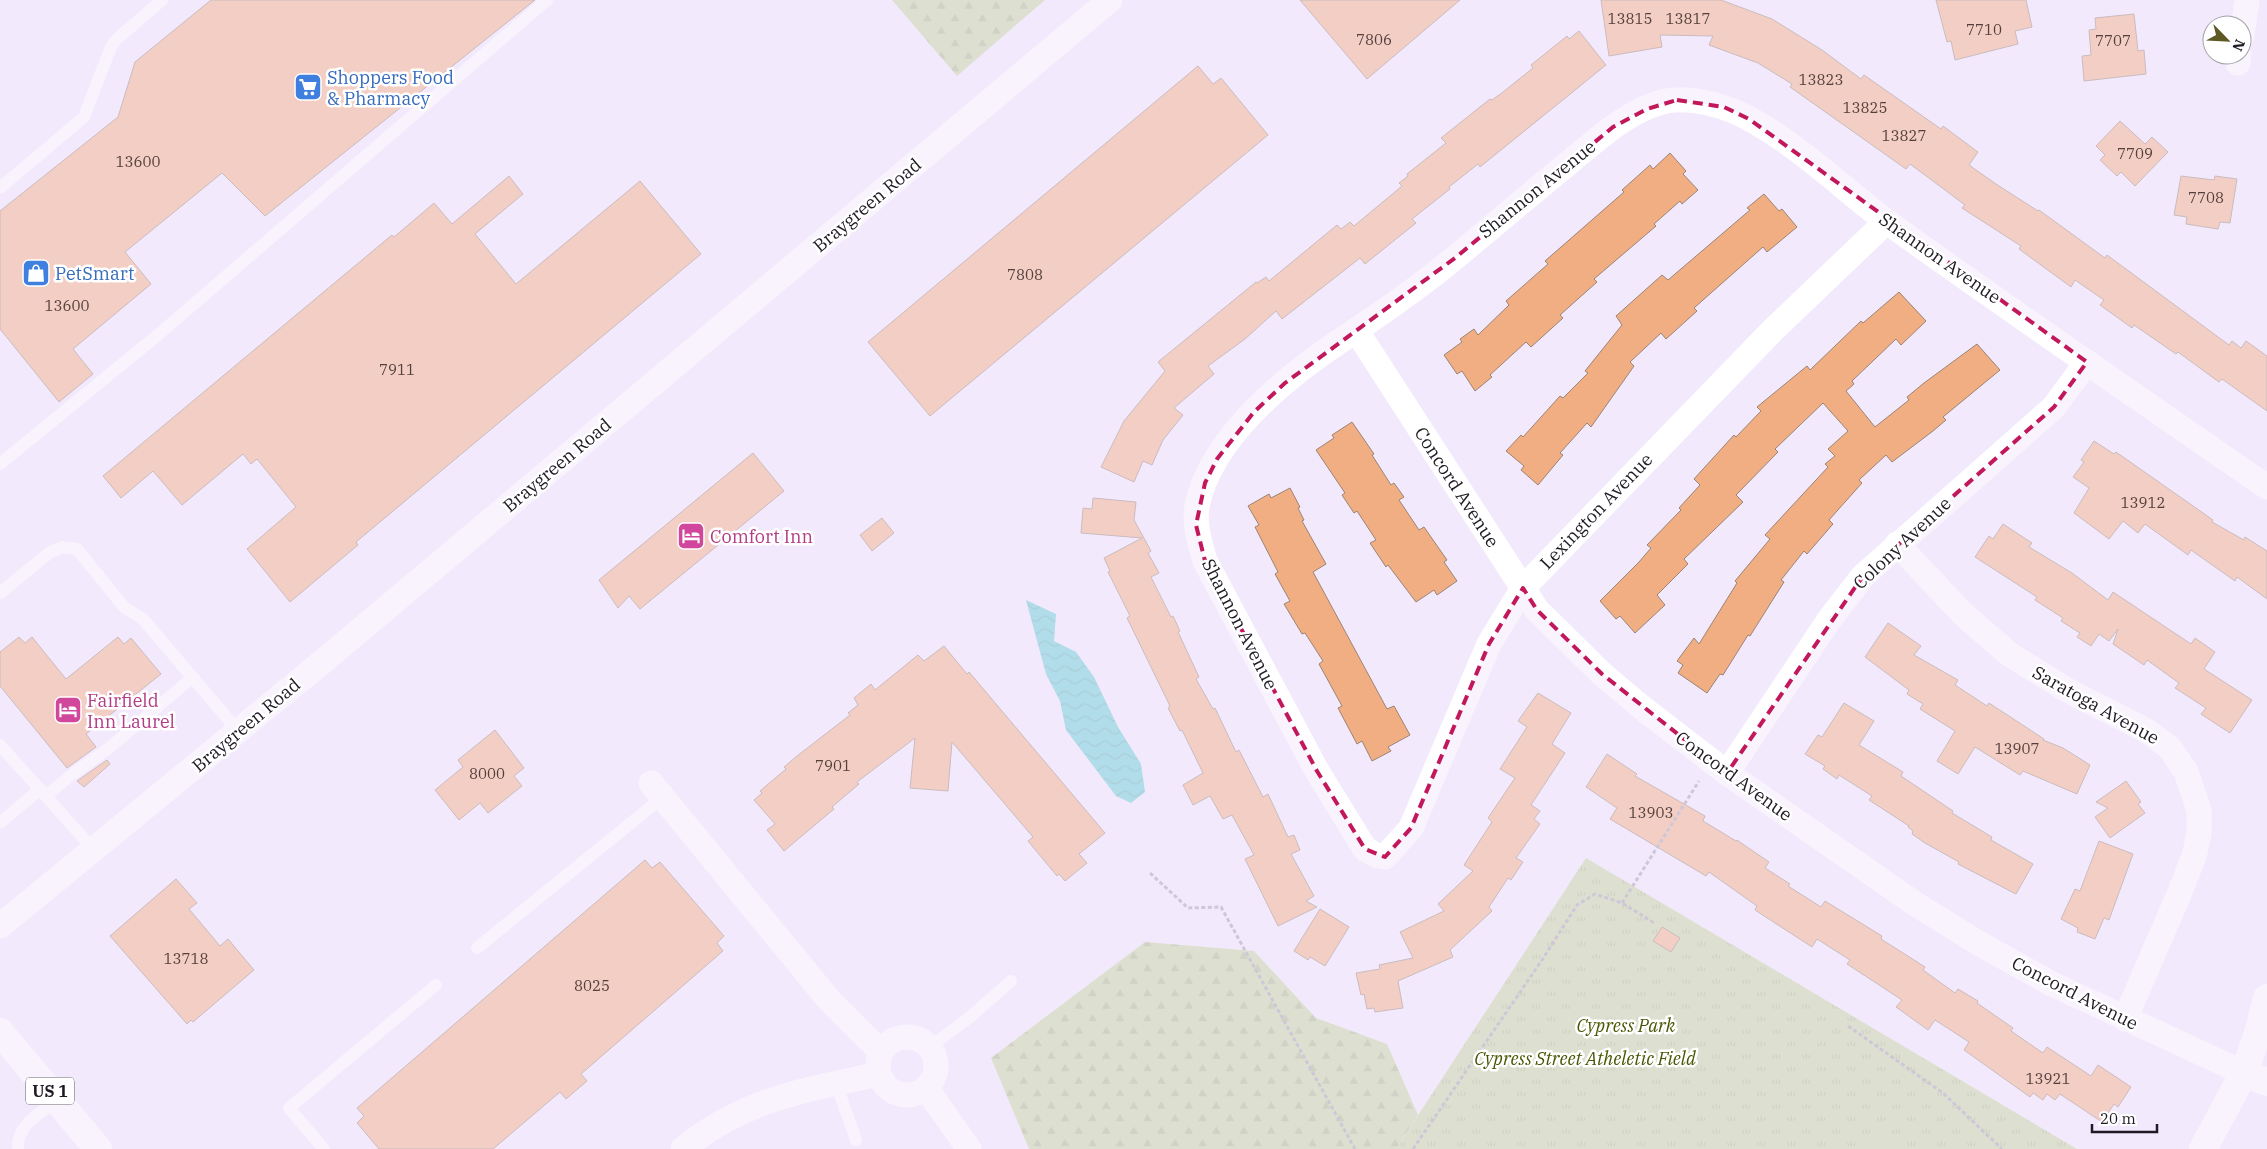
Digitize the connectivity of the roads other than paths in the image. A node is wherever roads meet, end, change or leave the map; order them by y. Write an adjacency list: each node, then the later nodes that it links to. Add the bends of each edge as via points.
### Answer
1 (162, 0): 6 (lane, via 117,38 111,47 84,117)
2 (548, 0): 10 (lane, via 160,334)
3 (1110, 0): 16 (street, Braygreen Road)
4 (2247, 0): 5 (street)
5 (2245, 15)
6 (0, 188)
7 (1887, 221): 8 (street, Shannon Avenue, via 1749,118 1700,102 1665,101 1613,127 1455,258); 9 (street, Shannon Avenue); 13 (street, Lexington Avenue, via 1773,330)
8 (1356, 330): 13 (street, Concord Avenue); 23 (street, Shannon Avenue, via 1315,357 1231,437 1205,483 1197,506 1196,525 1205,561 1317,771 1365,849)
9 (2087, 362): 11 (street, Shannon Avenue); 12 (street, Colony Avenue, via 2054,407)
10 (0, 464)
11 (2267, 487)
12 (1898, 544): 18 (street, Colony Avenue, via 1851,591); 29 (street, Saratoga Avenue, via 1963,614 2008,654 2146,731 2170,748 2186,772 2199,810 2195,852)
13 (1523, 588): 18 (street, Concord Avenue, via 1537,610 1594,667); 23 (street, Lexington Avenue, via 1489,644 1411,828)
14 (0, 593): 15 (lane, via 49,553 62,547 77,549 124,607 144,619)
15 (193, 677): 16 (lane); 20 (lane, via 109,748)
16 (238, 731): 22 (street, Braygreen Road)
17 (0, 745): 20 (lane)
18 (1719, 767): 29 (street, Concord Avenue, via 1907,898 1960,931 2052,984)
19 (657, 790): 25 (lane); 32 (street)
20 (43, 793): 21 (lane); 22 (lane)
21 (0, 823)
22 (94, 850): 24 (street, Braygreen Road)
23 (1384, 857)
24 (0, 926)
25 (477, 948)
26 (1011, 981): 31 (lane)
27 (436, 985): 40 (lane, via 289,1108)
28 (2267, 998): 33 (street, via 2258,1033)
29 (2125, 1019): 33 (street, Concord Avenue)
30 (0, 1033): 36 (street, US 1)
31 (930, 1046): 32 (street, via 921,1039 905,1037 889,1043); 35 (street, via 937,1068 934,1079)
32 (880, 1063): 34 (street); 35 (street, via 885,1084 894,1092 916,1094)
33 (2255, 1078): 43 (street)
34 (836, 1083): 37 (lane); 41 (street, via 768,1100 712,1127)
35 (926, 1088): 42 (street)
36 (57, 1100): 38 (lane, via 25,1124 17,1140); 39 (street, US 1)
37 (856, 1140)
38 (18, 1149)
39 (98, 1149)
40 (324, 1149)
41 (684, 1149)
42 (969, 1149)
43 (2203, 1149)

